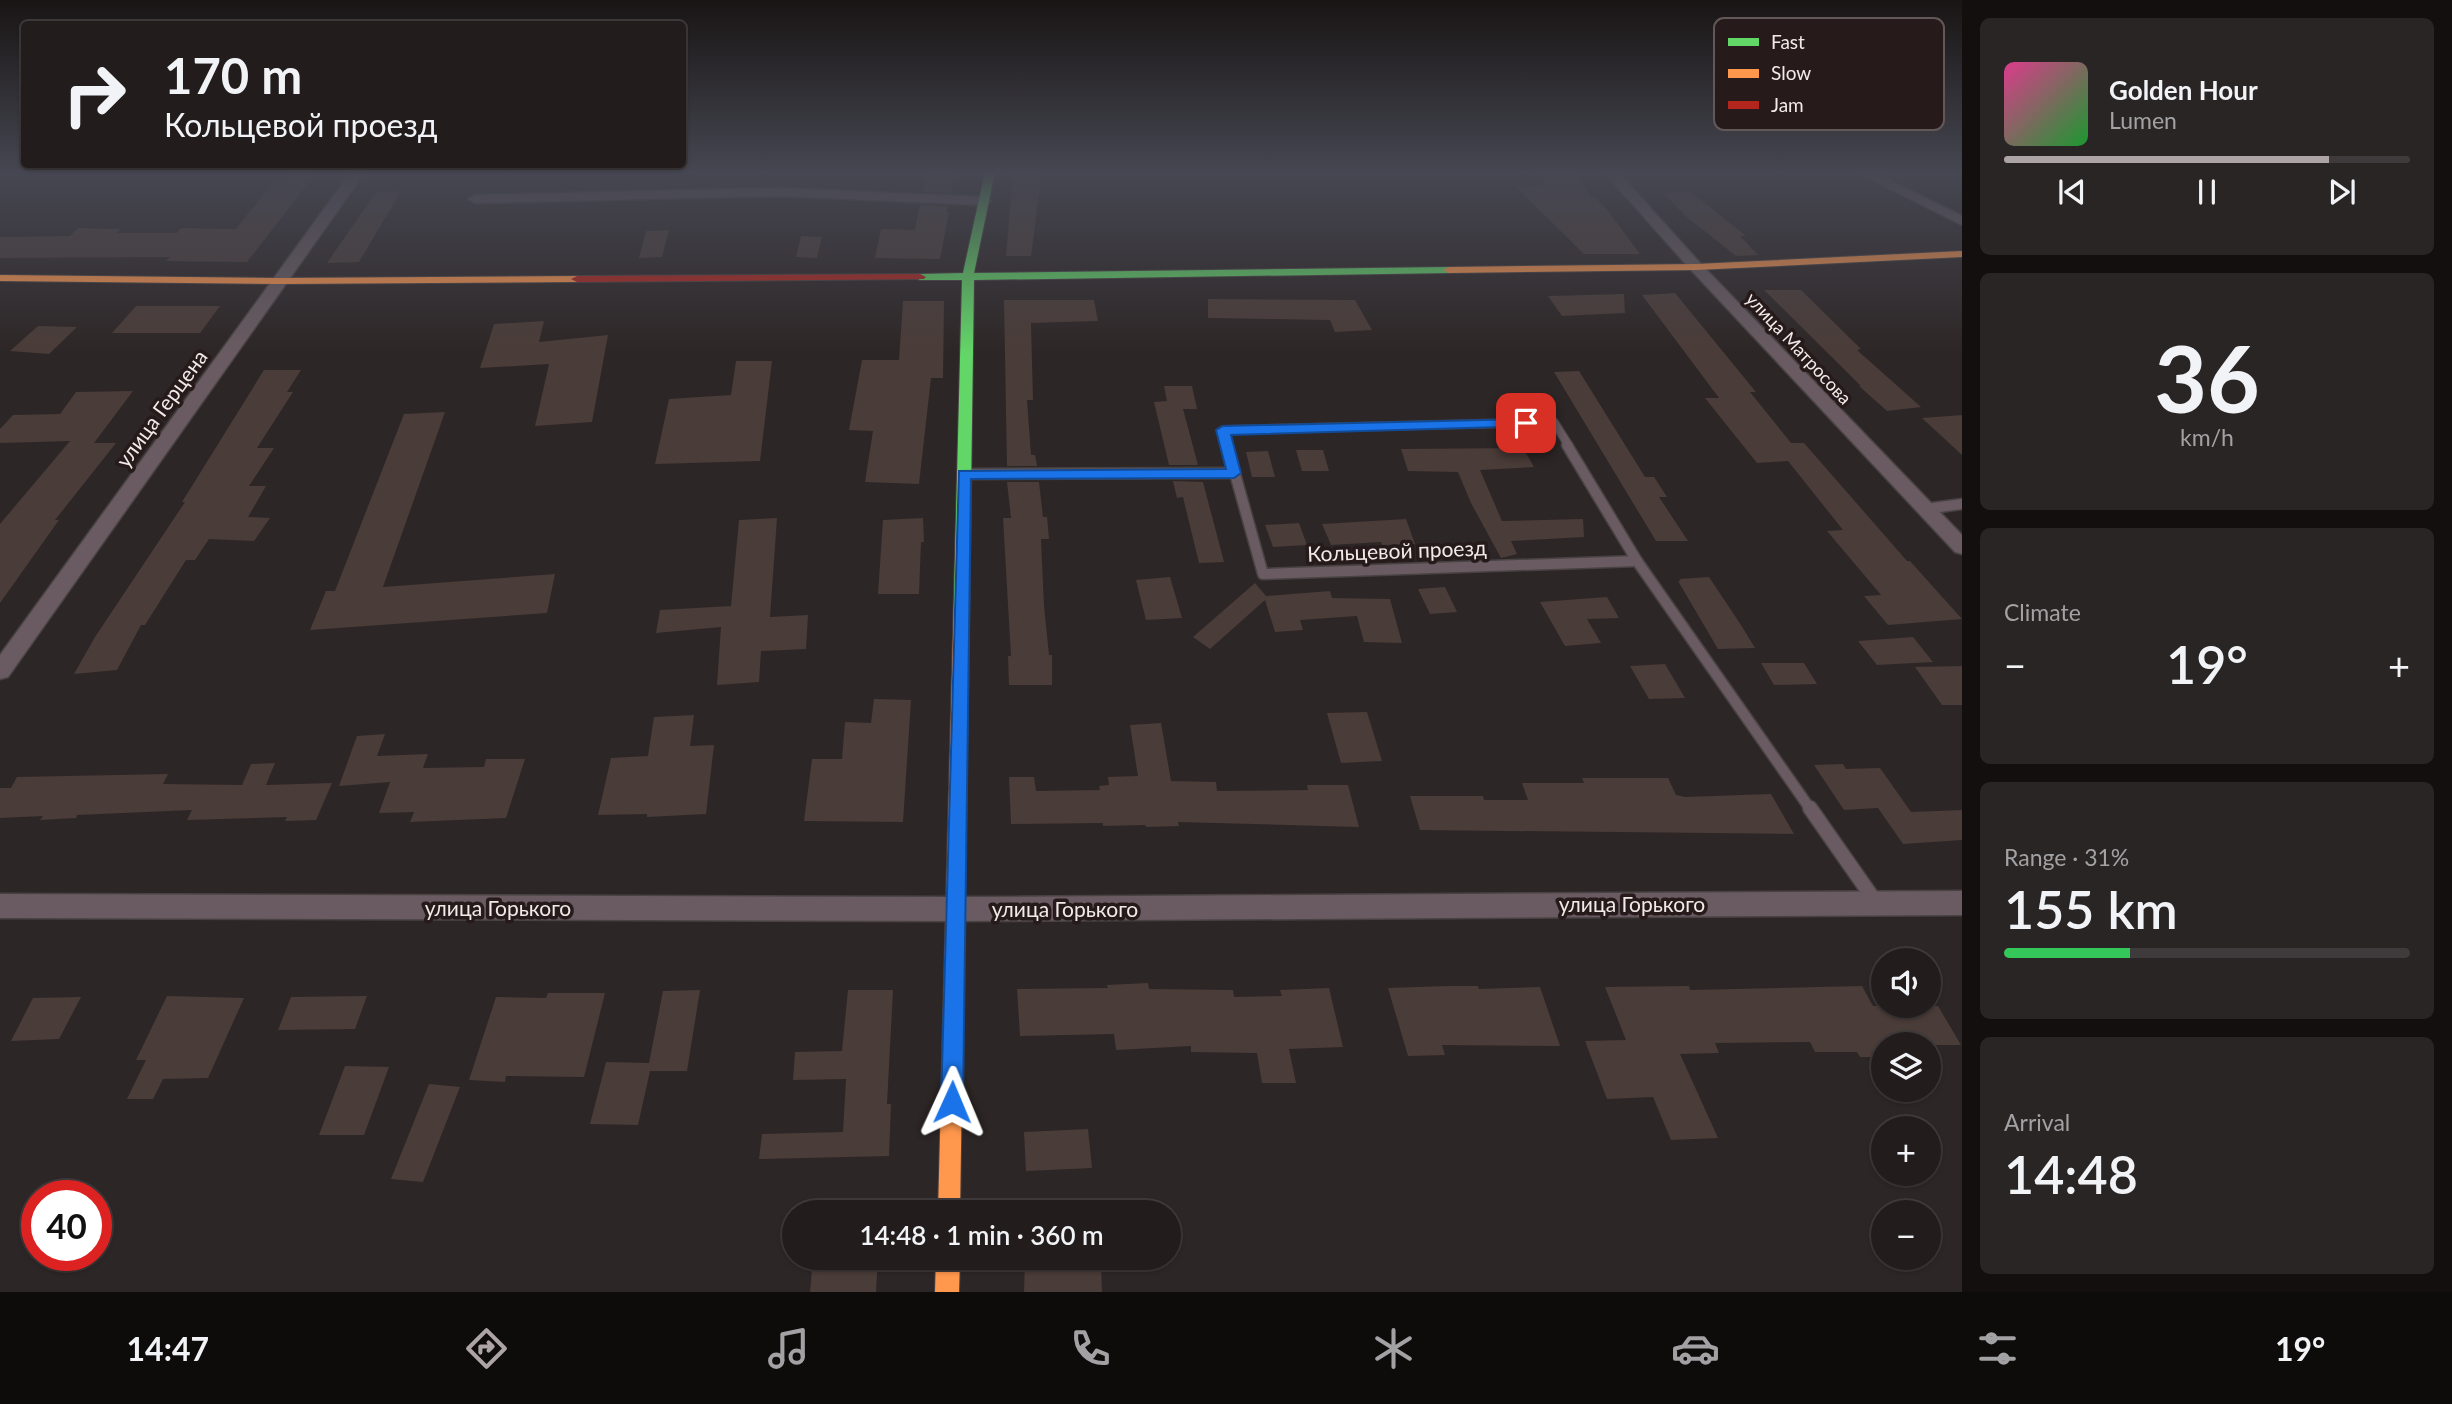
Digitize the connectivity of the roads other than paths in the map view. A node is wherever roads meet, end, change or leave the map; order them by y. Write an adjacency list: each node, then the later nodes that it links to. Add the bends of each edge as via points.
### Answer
1 (315, 232): 8 (street, улица Герцена)
2 (977, 232): 6 (street)
3 (1665, 232): 5 (street, улица Матросова)
4 (1962, 254): 5 (street)
5 (1696, 267): 6 (street); 12 (street, улица Матросова)
6 (968, 277): 8 (street); 10 (street)
7 (0, 278): 8 (street)
8 (280, 281): 15 (street, улица Герцена)
9 (1234, 473): 10 (lane); 14 (lane, Кольцевой проезд, via 1263,574); 14 (lane, Кольцевой проезд, via 1223,430 1554,422)
10 (964, 474): 19 (street)
11 (1962, 504): 12 (lane)
12 (1926, 509): 13 (street, улица Матросова)
13 (1962, 547)
14 (1637, 561): 16 (lane, Кольцевой проезд)
15 (0, 671)
16 (1875, 901): 17 (street, улица Горького); 19 (street, улица Горького)
17 (1962, 903)
18 (0, 906): 19 (street, улица Горького)
19 (956, 909): 20 (street)
20 (949, 1200)
21 (948, 1270): 22 (street)
22 (947, 1292)

